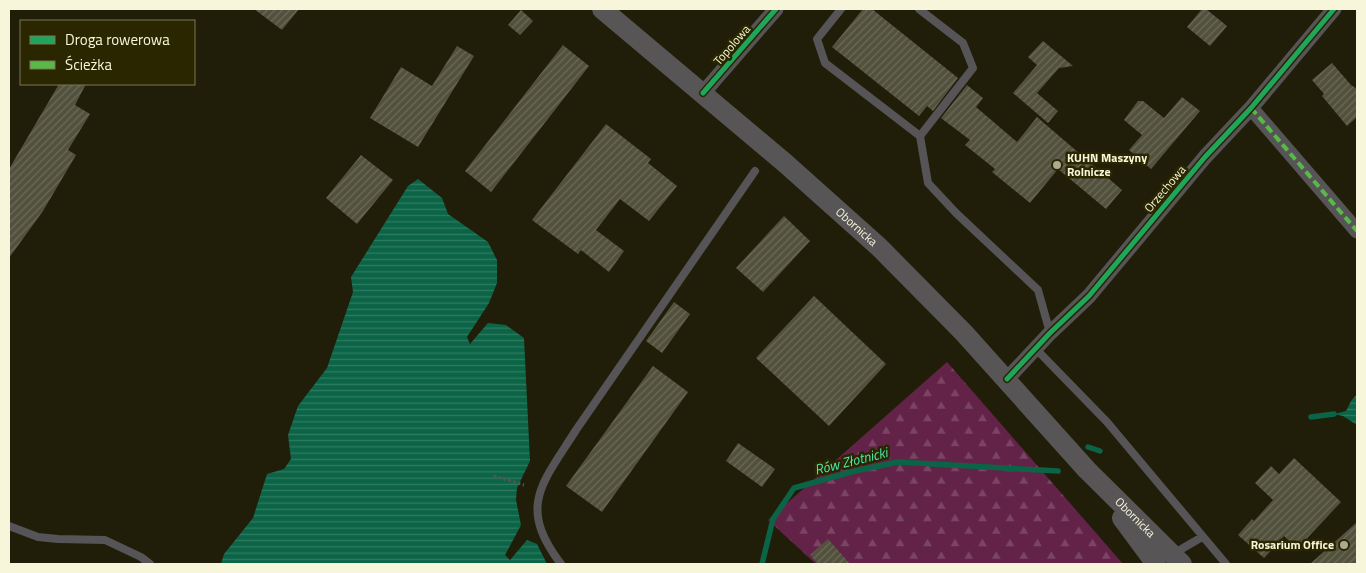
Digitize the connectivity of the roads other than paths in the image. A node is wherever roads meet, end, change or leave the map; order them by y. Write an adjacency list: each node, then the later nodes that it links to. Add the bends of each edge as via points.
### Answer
1 (602, 9): 6 (main road, Obornicka)
2 (776, 9): 6 (street, Topolowa)
3 (841, 9): 8 (lane, via 817,39 825,63)
4 (919, 9): 8 (lane, via 963,43 972,68)
5 (1334, 9): 7 (street, Orzechowa)
6 (703, 94): 13 (main road, Obornicka, via 879,246)
7 (1251, 108): 10 (street); 11 (street, Orzechowa, via 1205,157 1088,296)
8 (920, 136): 11 (lane, via 928,183 1038,290)
9 (755, 171): 18 (lane, via 576,430 538,496 538,523)
10 (1357, 231)
11 (1050, 332): 12 (street, Orzechowa)
12 (1035, 348): 13 (street, Orzechowa); 15 (lane, via 1107,422)
13 (1007, 380): 16 (main road, Obornicka)
14 (9, 526): 17 (lane, via 38,537 105,540)
15 (1202, 537): 16 (lane); 19 (lane)
16 (1170, 561)
17 (150, 564)
18 (561, 564)
19 (1226, 564)

